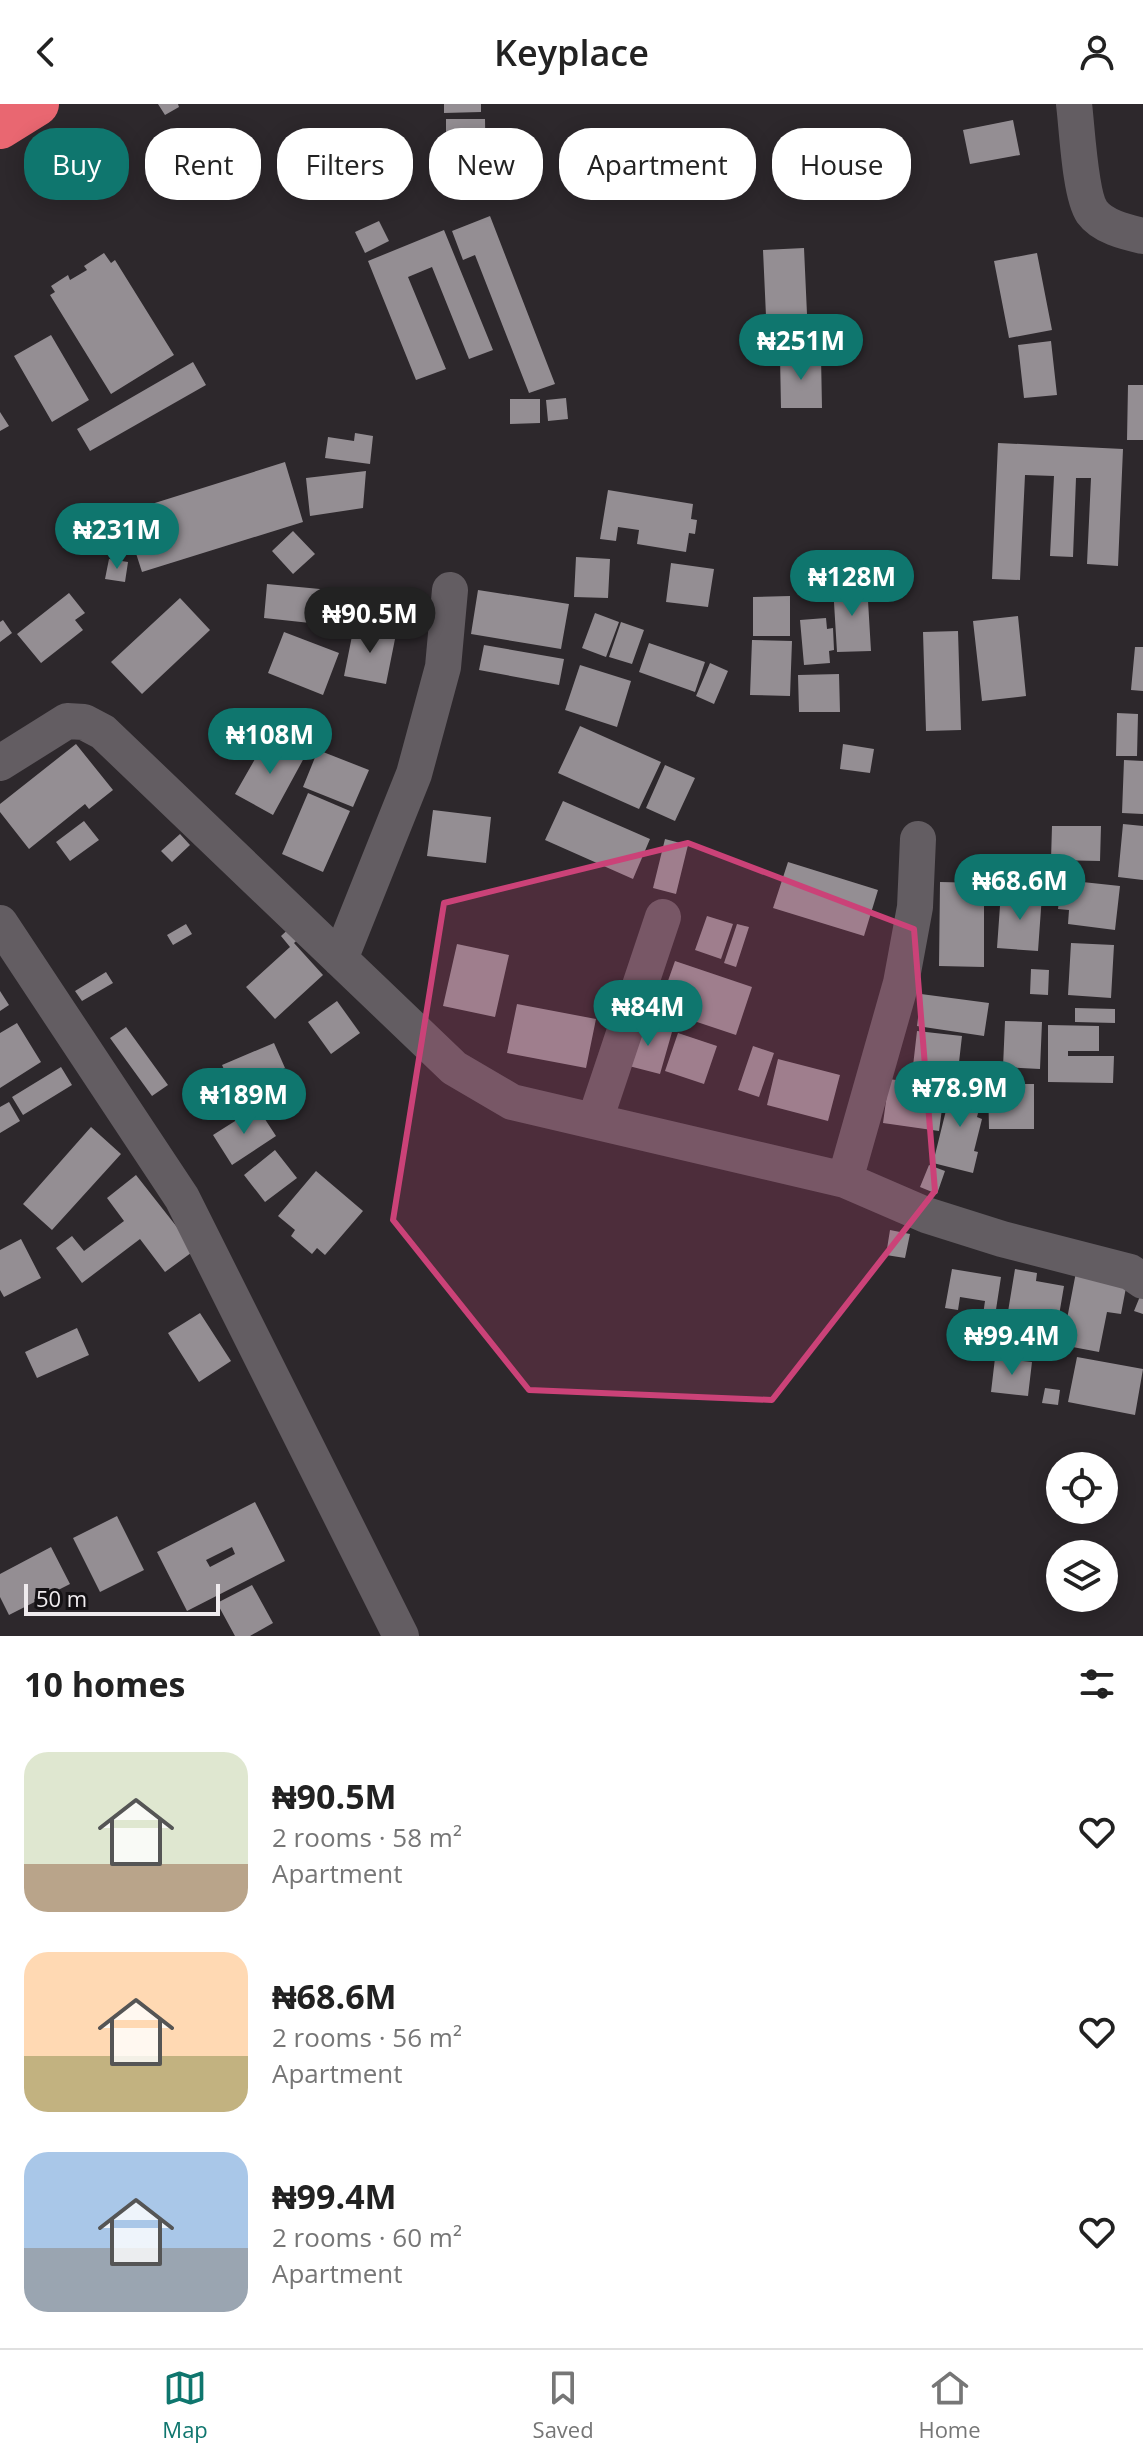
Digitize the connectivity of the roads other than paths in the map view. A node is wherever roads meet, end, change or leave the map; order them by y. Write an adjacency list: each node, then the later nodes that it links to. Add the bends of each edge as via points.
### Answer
1 (37, 104): 3 (highway)
2 (1074, 104): 4 (street, via 1085,196 1092,213 1118,230)
3 (0, 127)
4 (1143, 236)
5 (450, 590): 10 (street, via 443,667 414,774)
6 (0, 763): 10 (street, via 67,721 84,722 103,732)
7 (918, 839): 12 (street, via 915,907 901,983)
8 (663, 917): 11 (street)
9 (0, 923): 14 (street, via 182,1198)
10 (340, 959): 11 (street, via 454,1068 512,1102)
11 (595, 1120): 12 (street)
12 (845, 1180): 13 (street, via 926,1215 1130,1272)
13 (1143, 1281)
14 (401, 1636)

